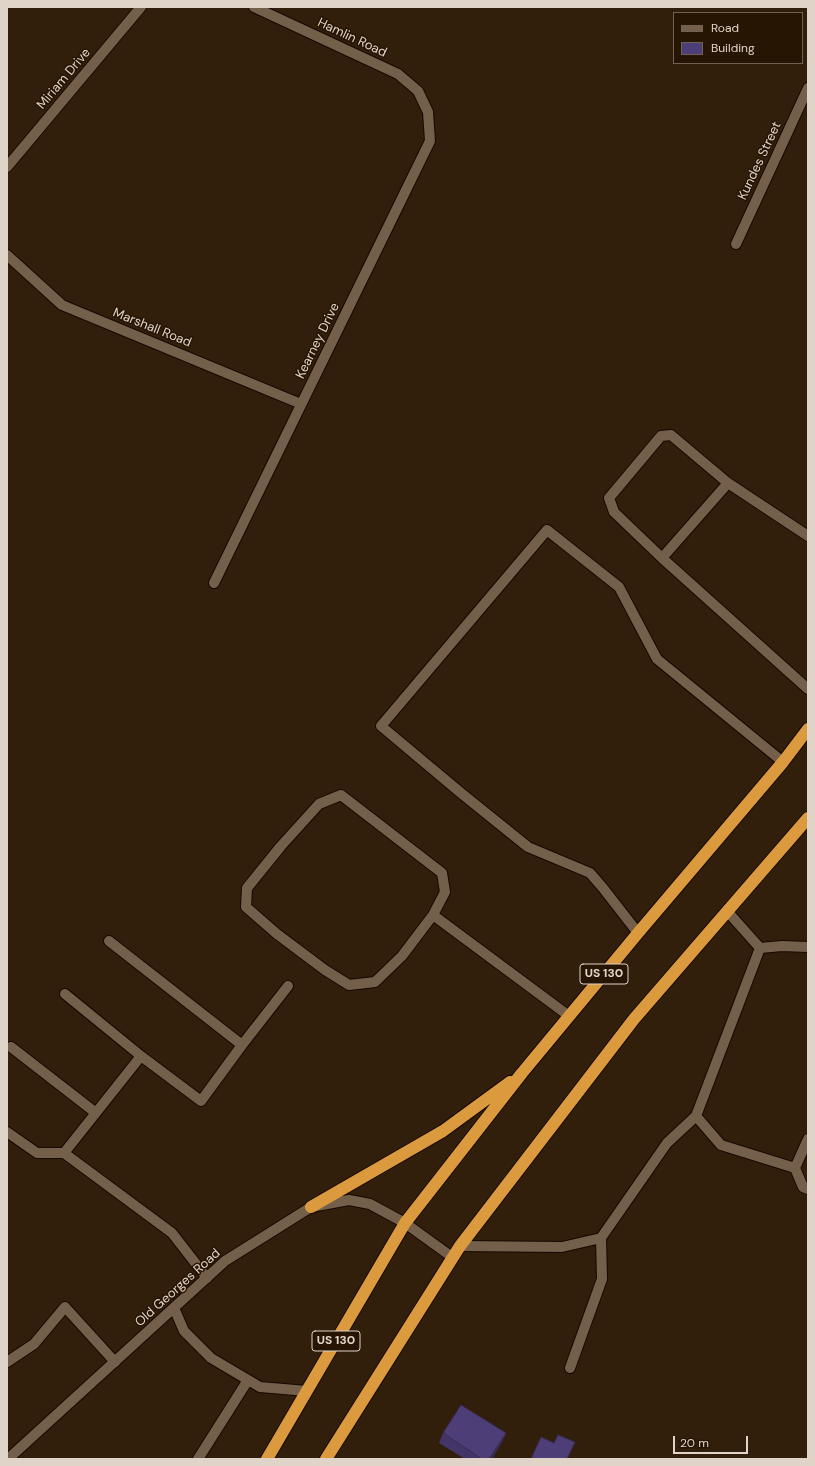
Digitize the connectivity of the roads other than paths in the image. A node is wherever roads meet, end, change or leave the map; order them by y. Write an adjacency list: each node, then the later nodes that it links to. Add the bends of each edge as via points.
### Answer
1 (141, 7): 5 (street, Miriam Drive)
2 (254, 7): 4 (street, Hamlin Road, via 398,74 418,91)
3 (808, 88): 6 (street, Kundes Street)
4 (426, 108): 8 (street, Kearney Drive, via 430,141)
5 (7, 167)
6 (736, 244)
7 (7, 255): 8 (street, Marshall Road, via 62,305)
8 (302, 404): 12 (street, Kearney Drive)
9 (728, 482): 10 (street); 11 (street); 11 (street, via 671,435 661,436 609,498 614,512)
10 (808, 536)
11 (662, 558): 13 (street)
12 (214, 582)
13 (808, 689)
14 (808, 729): 15 (highway, US 130)
15 (783, 762): 19 (highway, US 130); 19 (street, via 657,659 619,587 547,530 381,726 528,847 590,873)
16 (808, 818): 17 (highway)
17 (727, 911): 22 (street); 40 (highway, via 634,1019)
18 (434, 915): 18 (street, via 445,892 442,873 341,795 319,804 247,888 246,907 283,939 349,985 375,982 402,956); 25 (street)
19 (638, 933): 25 (highway, US 130)
20 (109, 941): 26 (street)
21 (808, 947): 22 (street)
22 (760, 948): 31 (street)
23 (288, 986): 26 (street)
24 (65, 994): 28 (street)
25 (569, 1016): 29 (highway, US 130)
26 (242, 1045): 28 (street, via 201,1101)
27 (11, 1047): 30 (street)
28 (141, 1056): 30 (street)
29 (522, 1074): 37 (highway, via 443,1131); 38 (highway, US 130)
30 (96, 1112): 34 (street)
31 (696, 1116): 35 (street, via 720,1145); 39 (street, via 668,1143)
32 (7, 1132): 34 (street, via 37,1153)
33 (808, 1139): 35 (street)
34 (64, 1153): 42 (street, via 172,1233)
35 (795, 1168): 36 (street, via 803,1187)
36 (808, 1189)
37 (311, 1206): 38 (street, Old Georges Road, via 349,1200 359,1201 370,1204); 42 (street, Old Georges Road, via 225,1261)
38 (405, 1224): 41 (street, Old Georges Road); 48 (highway, US 130)
39 (601, 1238): 40 (street, via 562,1247); 46 (street, via 602,1279)
40 (460, 1246): 41 (highway)
41 (452, 1257): 52 (highway)
42 (207, 1278): 43 (street, Old Georges Road)
43 (174, 1308): 45 (street, Old Georges Road); 47 (street, via 184,1332 211,1358)
44 (7, 1362): 45 (street, via 34,1344 65,1307)
45 (115, 1362): 49 (street, Old Georges Road)
46 (570, 1368)
47 (248, 1380): 48 (street, via 260,1387); 50 (street)
48 (307, 1391): 51 (highway, US 130)
49 (10, 1454)
50 (198, 1459)
51 (268, 1459)
52 (326, 1459)

